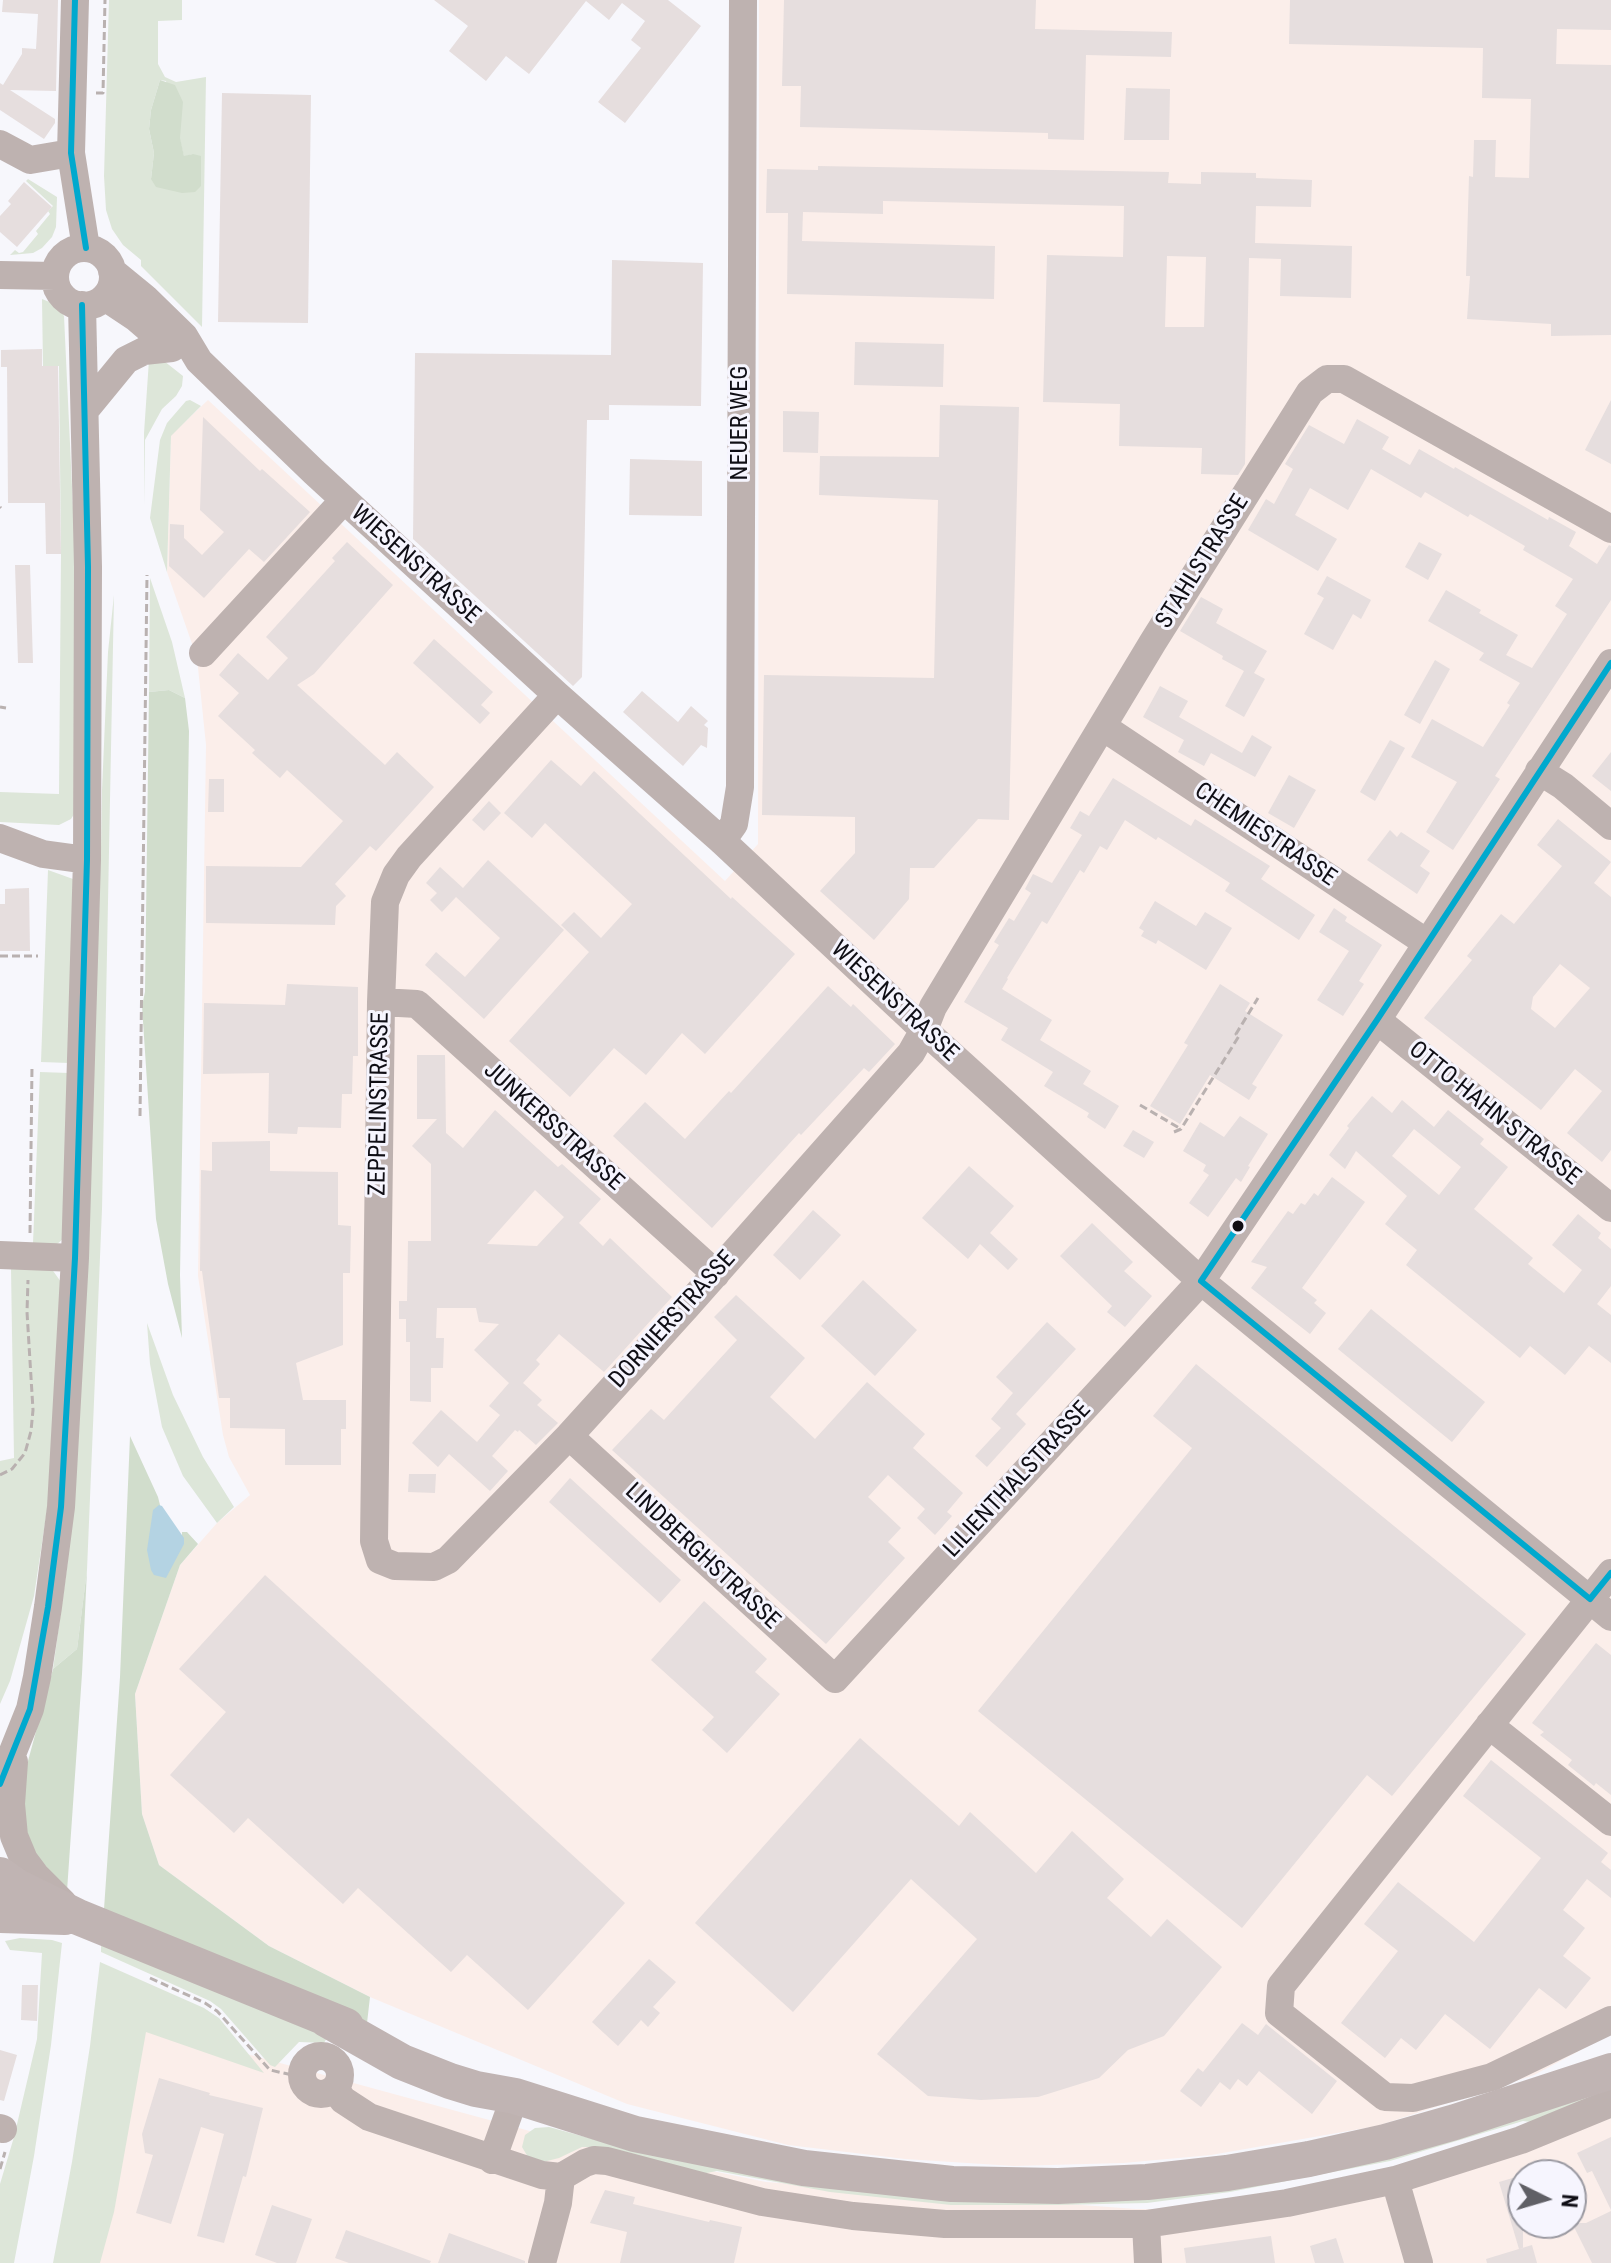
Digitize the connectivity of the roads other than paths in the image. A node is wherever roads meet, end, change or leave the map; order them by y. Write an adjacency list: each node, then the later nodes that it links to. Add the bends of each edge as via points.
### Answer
1 (75, 0): 4 (street)
2 (743, 0): 21 (street, NEUER WEG, via 740,787 734,824)
3 (2, 145): 4 (street, via 30,160)
4 (71, 153): 5 (street)
5 (86, 248): 7 (street, via 68,252); 8 (street, via 103,255)
6 (0, 275): 7 (street)
7 (55, 276): 8 (street, via 68,301)
8 (100, 291): 9 (street, WIESENSTRASSE); 10 (street, WIESENSTRASSE, via 184,336); 11 (street)
9 (172, 348): 10 (street, WIESENSTRASSE); 11 (street, via 144,351 126,360)
10 (199, 361): 12 (street, WIESENSTRASSE)
11 (85, 410): 22 (street)
12 (344, 500): 14 (street); 16 (street, WIESENSTRASSE)
13 (1611, 529): 17 (street, STAHLSTRASSE, via 1344,379 1327,379 1310,392)
14 (203, 653)
15 (1611, 663): 18 (street, LILIENTHALSTRASSE)
16 (557, 695): 21 (street, WIESENSTRASSE); 24 (street, ZEPPELINSTRASSE, via 396,875 385,902)
17 (1103, 727): 23 (street, CHEMIESTRASSE); 26 (street, STAHLSTRASSE)
18 (1539, 771): 19 (street); 23 (street, LILIENTHALSTRASSE)
19 (1611, 826)
20 (0, 838): 22 (street, via 43,854)
21 (722, 841): 26 (street, WIESENSTRASSE)
22 (87, 860): 29 (street)
23 (1427, 943): 25 (street, LILIENTHALSTRASSE)
24 (381, 1002): 30 (street, JUNKERSSTRASSE, via 417,1004); 33 (street, ZEPPELINSTRASSE, via 374,1541 380,1560)
25 (1377, 1020): 27 (street, OTTO-HAHN-STRASSE); 31 (street, LILIENTHALSTRASSE)
26 (924, 1030): 30 (street, DORNIERSTRASSE, via 911,1053); 31 (street, WIESENSTRASSE)
27 (1611, 1208)
28 (0, 1255): 29 (street)
29 (75, 1258): 38 (street, via 61,1507 48,1607 30,1709)
30 (716, 1274): 32 (street, DORNIERSTRASSE)
31 (1201, 1281): 35 (street, WIESENSTRASSE); 36 (street, LILIENTHALSTRASSE)
32 (569, 1436): 33 (street, DORNIERSTRASSE, via 448,1560 434,1567); 36 (street, LINDBERGHSTRASSE)
33 (395, 1566)
34 (1611, 1573): 35 (street)
35 (1600, 1608): 37 (street)
36 (835, 1679)
37 (1489, 1725): 40 (street); 44 (street, via 1281,1986 1279,2013 1385,2097 1413,2098 1492,2077)
38 (7, 1746): 39 (street); 43 (street, via 14,1836 36,1876)
39 (0, 1784)
40 (1611, 1822)
41 (0, 1875): 43 (main road)
42 (0, 1915): 43 (main road)
43 (78, 1917): 48 (main road, via 326,2019 462,2067)
44 (1611, 2020)
45 (1611, 2058): 49 (main road)
46 (1611, 2071): 49 (main road)
47 (301, 2077): 51 (street, via 311,2092 323,2095 335,2089 369,2117)
48 (515, 2096): 49 (main road, via 635,2134 804,2168 952,2184 1058,2186 1227,2173 1309,2159 1385,2142); 51 (street)
49 (1528, 2097)
50 (1611, 2103): 53 (street, via 1521,2140)
51 (492, 2160): 52 (street)
52 (561, 2177): 54 (street, via 585,2163 607,2161 762,2202 853,2216 945,2224); 55 (street)
53 (1395, 2180): 54 (street); 57 (street)
54 (1146, 2224): 56 (street)
55 (542, 2263)
56 (1148, 2263)
57 (1419, 2263)

